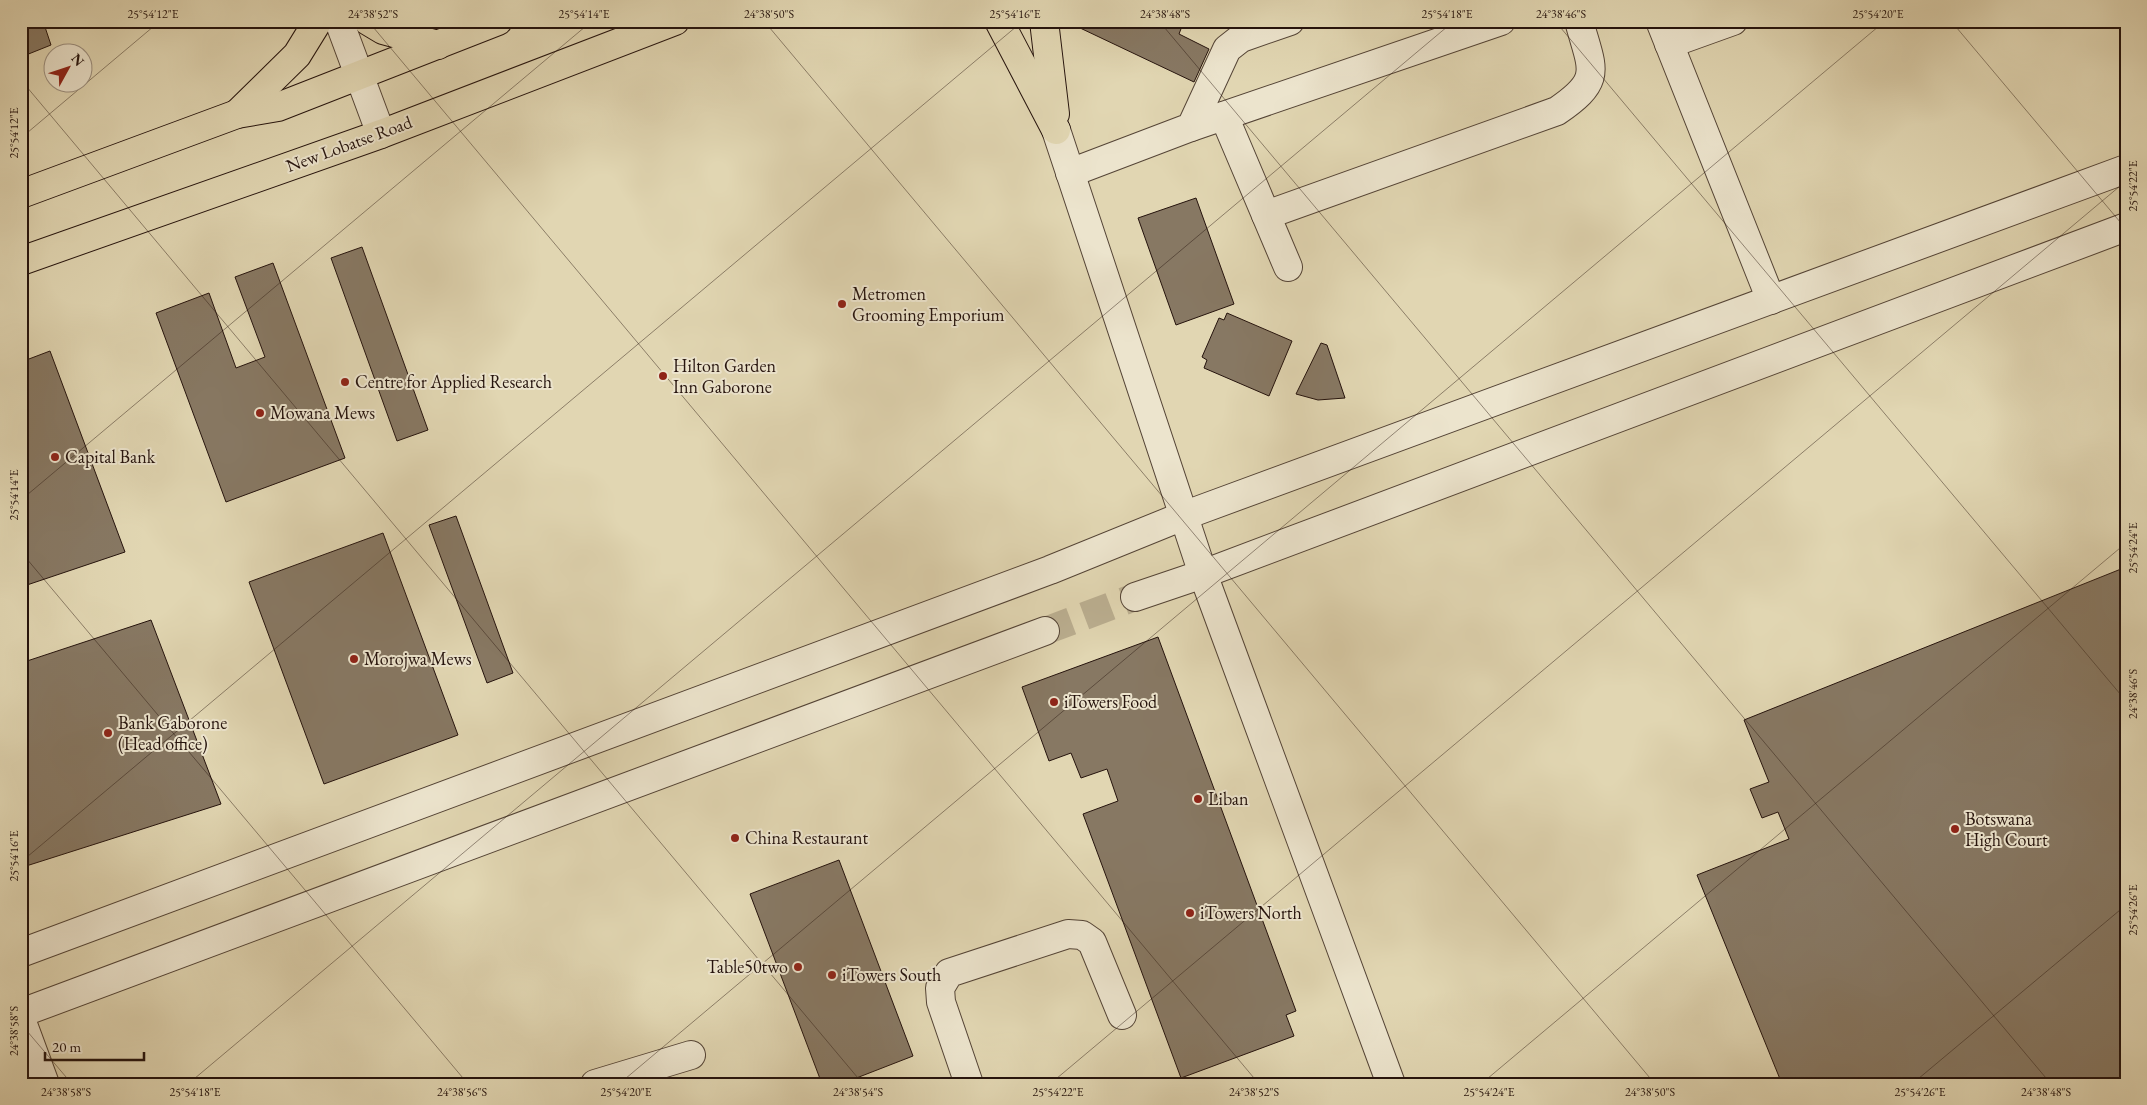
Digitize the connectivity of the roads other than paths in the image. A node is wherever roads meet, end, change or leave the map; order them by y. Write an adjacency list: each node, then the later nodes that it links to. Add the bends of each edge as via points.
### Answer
1 (318, 21): 15 (main road, via 297,55)
2 (338, 21): 14 (street)
3 (368, 21): 13 (main road, via 383,30)
4 (498, 21): 13 (main road)
5 (676, 21): 19 (main road, New Lobatse Road)
6 (998, 21): 18 (main road)
7 (1044, 21): 18 (main road)
8 (1290, 21): 17 (street, via 1240,38 1227,49)
9 (1501, 21): 16 (street)
10 (1579, 21): 23 (street, via 1592,69 1587,86 1557,111)
11 (1733, 21): 12 (street)
12 (1665, 33): 27 (street)
13 (438, 45): 14 (main road)
14 (360, 76): 15 (main road, via 278,107); 19 (street)
15 (237, 114): 22 (main road)
16 (1224, 116): 17 (street); 23 (street)
17 (1191, 127): 21 (street)
18 (1056, 130): 21 (street)
19 (381, 134): 25 (main road, New Lobatse Road)
20 (2126, 169): 27 (street)
21 (1070, 173): 28 (street)
22 (21, 194)
23 (1266, 215): 26 (street)
24 (2126, 227): 29 (street)
25 (21, 262)
26 (1288, 267)
27 (1771, 300): 28 (street)
28 (1183, 516): 29 (street); 32 (street, via 1032,577)
29 (1203, 574): 30 (street); 40 (street)
30 (1135, 597)
31 (1045, 631): 33 (street)
32 (21, 953)
33 (21, 1013)
34 (1122, 1015): 39 (street, via 1092,942 1082,935 1068,934 949,973 940,988 941,1002)
35 (21, 1019): 37 (street)
36 (691, 1055): 38 (street)
37 (45, 1084)
38 (595, 1084)
39 (969, 1084)
40 (1391, 1084)

